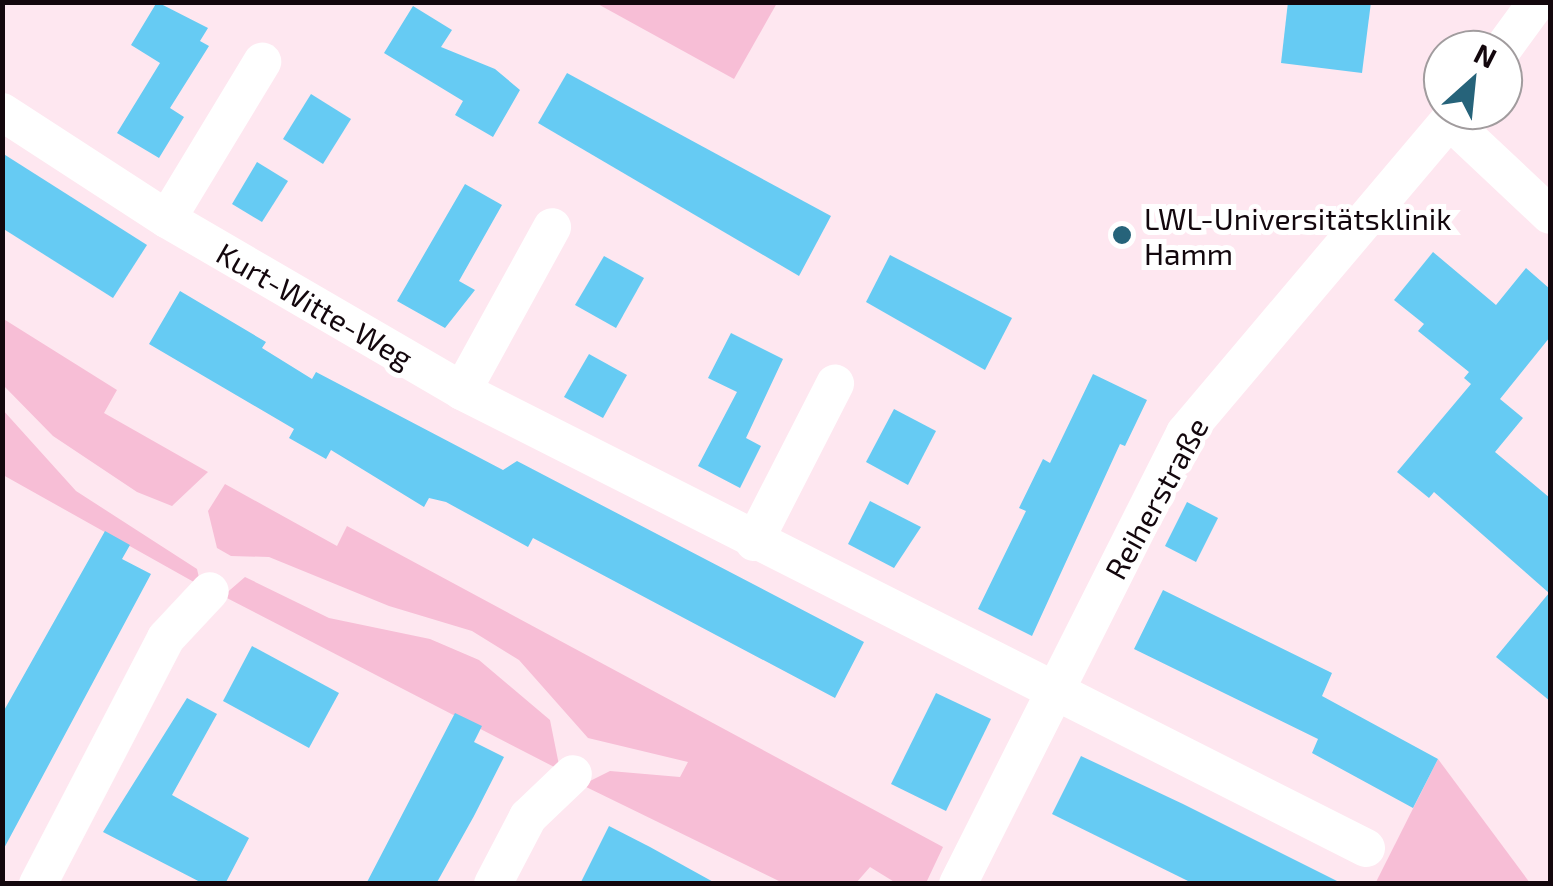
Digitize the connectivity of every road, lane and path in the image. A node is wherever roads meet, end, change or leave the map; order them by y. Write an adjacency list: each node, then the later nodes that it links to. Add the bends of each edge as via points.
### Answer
1 (1537, 2): 2 (street)
2 (1517, 30)
3 (262, 62): 8 (street)
4 (2, 112): 8 (street, Kurt-Witte-Weg)
5 (1442, 130): 14 (street, Reiherstraße, via 1184,433)
6 (1467, 130): 7 (street)
7 (1550, 216)
8 (166, 218): 11 (street, Kurt-Witte-Weg)
9 (552, 228): 11 (street)
10 (835, 384): 12 (street)
11 (462, 391): 12 (street, Kurt-Witte-Weg)
12 (754, 542): 14 (street, Kurt-Witte-Weg)
13 (210, 591): 17 (street, via 166,638)
14 (1052, 694): 16 (street, Kurt-Witte-Weg); 19 (street, Reiherstraße)
15 (573, 774): 18 (street, via 528,816)
16 (1366, 848)
17 (38, 884)
18 (493, 884)
19 (958, 884)

